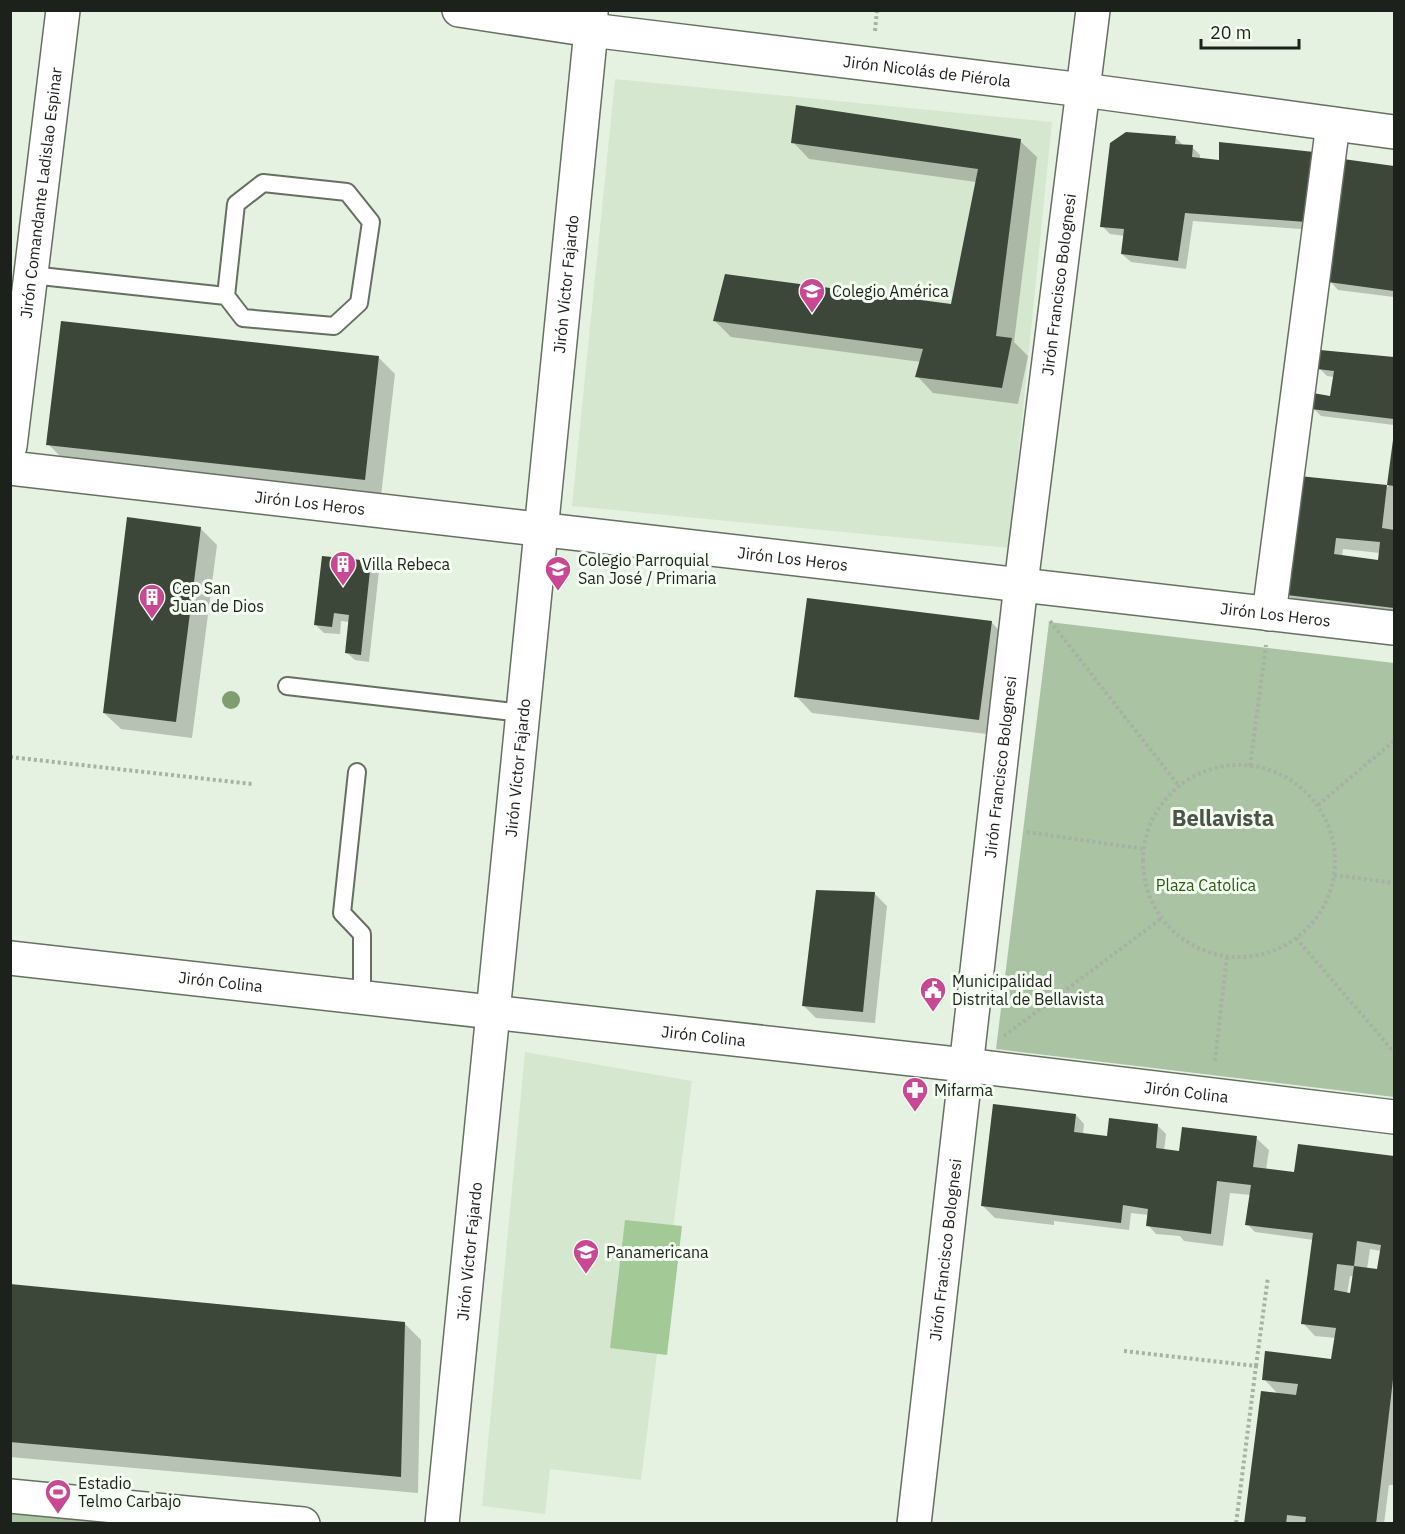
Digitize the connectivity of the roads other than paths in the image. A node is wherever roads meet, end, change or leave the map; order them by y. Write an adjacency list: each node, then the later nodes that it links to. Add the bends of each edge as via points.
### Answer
1 (63, 10): 8 (street, Jirón Comandante Ladislao Espinar)
2 (459, 10): 4 (street, Jirón Nicolás de Piérola)
3 (1093, 10): 5 (street, Jirón Francisco Bolognesi)
4 (591, 20): 5 (street, Jirón Nicolás de Piérola); 12 (street, Jirón Víctor Fajardo)
5 (1083, 90): 6 (street, Jirón Nicolás de Piérola); 13 (street, Jirón Francisco Bolognesi)
6 (1332, 124): 7 (street, Jirón Nicolás de Piérola); 14 (street)
7 (1395, 132)
8 (31, 275): 9 (lane); 10 (street, Jirón Comandante Ladislao Espinar)
9 (226, 296): 9 (lane, via 243,318 334,326 360,303 370,222 347,192 263,183 236,204)
10 (10, 446)
11 (10, 468): 12 (street, Jirón Los Heros)
12 (540, 529): 13 (street, Jirón Los Heros); 17 (street, Jirón Víctor Fajardo)
13 (1021, 584): 14 (street, Jirón Los Heros); 22 (street, Jirón Francisco Bolognesi)
14 (1269, 614): 15 (street, Jirón Los Heros)
15 (1395, 628)
16 (287, 686): 17 (lane)
17 (522, 713): 21 (street, Jirón Víctor Fajardo)
18 (357, 772): 20 (lane, via 342,913 362,934)
19 (10, 958): 20 (street, Jirón Colina)
20 (362, 999): 21 (street, Jirón Colina)
21 (492, 1014): 22 (street, Jirón Colina); 26 (street, Jirón Víctor Fajardo)
22 (965, 1065): 23 (street, Jirón Colina); 27 (street, Jirón Francisco Bolognesi)
23 (1395, 1117)
24 (10, 1496): 25 (street)
25 (303, 1524)
26 (442, 1524)
27 (914, 1524)

